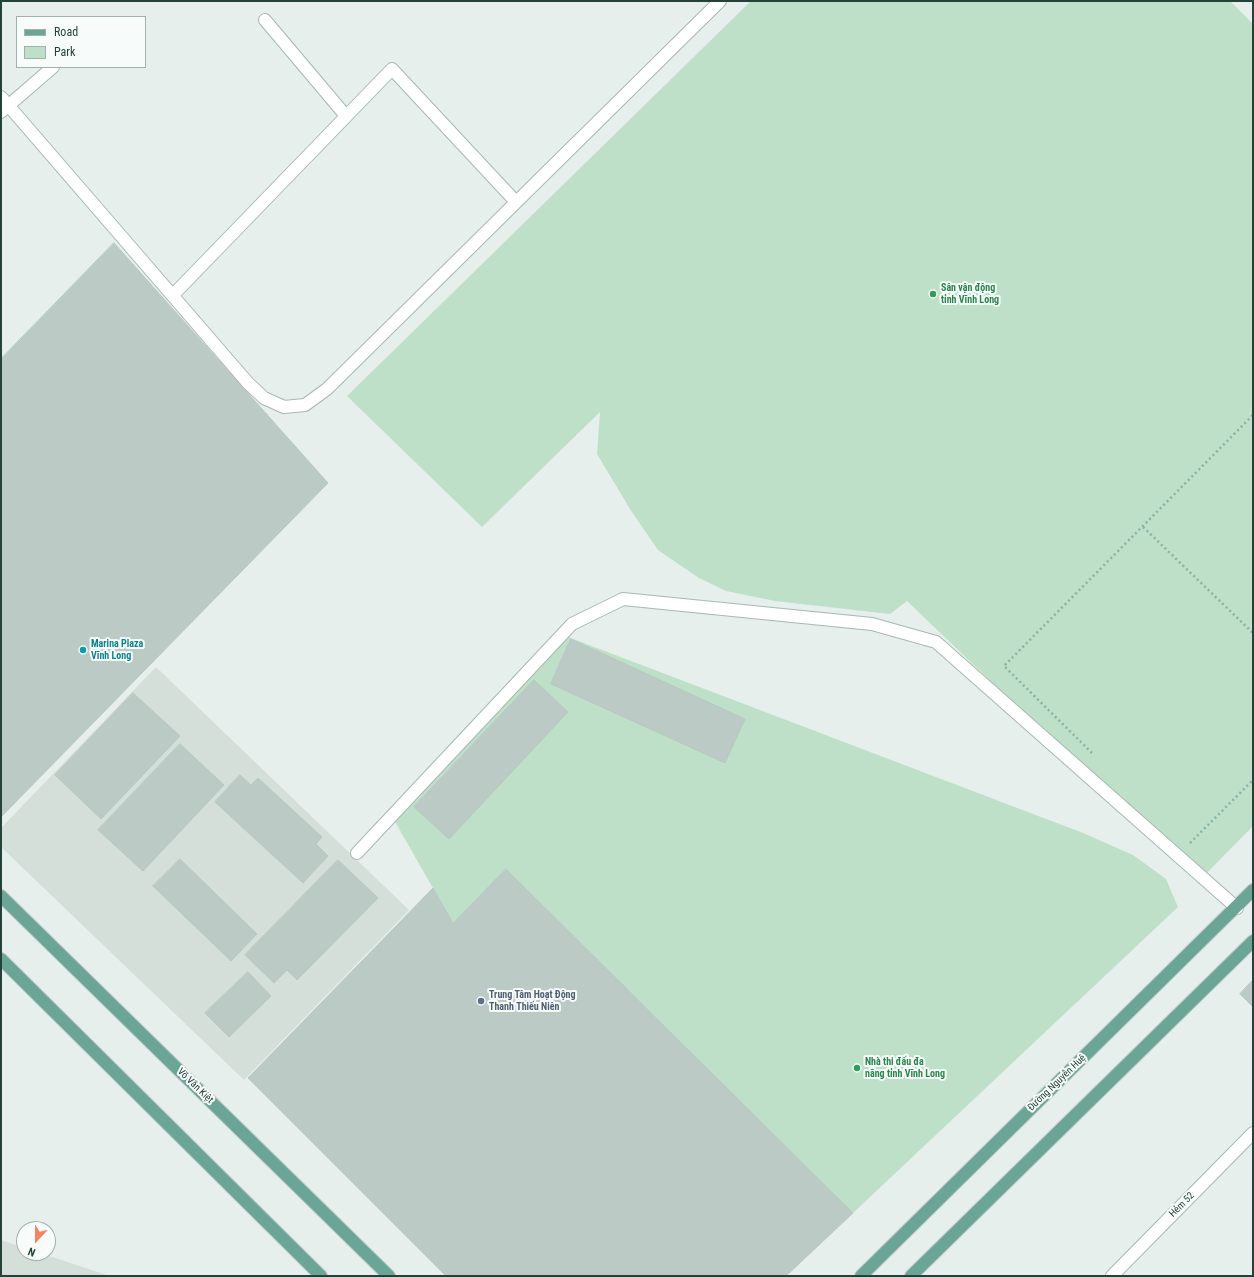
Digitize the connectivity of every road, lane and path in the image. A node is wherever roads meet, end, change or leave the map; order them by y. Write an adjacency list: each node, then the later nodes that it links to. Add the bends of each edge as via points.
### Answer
1 (720, 1): 6 (street)
2 (265, 20): 5 (street)
3 (51, 68): 4 (street)
4 (4, 105): 7 (street)
5 (346, 116): 6 (street, via 392,69); 7 (street)
6 (516, 202): 7 (street, via 327,389 306,405 284,407 264,398 248,383)
7 (173, 295)
8 (1253, 415): 9 (path)
9 (1142, 527): 10 (path); 11 (path, via 1004,666)
10 (1253, 633)
11 (1093, 753)
12 (1253, 780): 13 (path)
13 (1187, 846)
14 (357, 852): 17 (street, via 572,624 623,598 872,624 936,642)
15 (1253, 890): 17 (main road, Đường Nguyễn Huệ)
16 (1, 896): 22 (main road, Võ Văn Kiệt)
17 (1237, 908): 23 (main road, Đường Nguyễn Huệ)
18 (1253, 941): 24 (main road)
19 (1, 959): 21 (main road)
20 (1253, 1133): 25 (street, Hẻm 52)
21 (321, 1276)
22 (389, 1276)
23 (861, 1276)
24 (911, 1276)
25 (1112, 1276)

